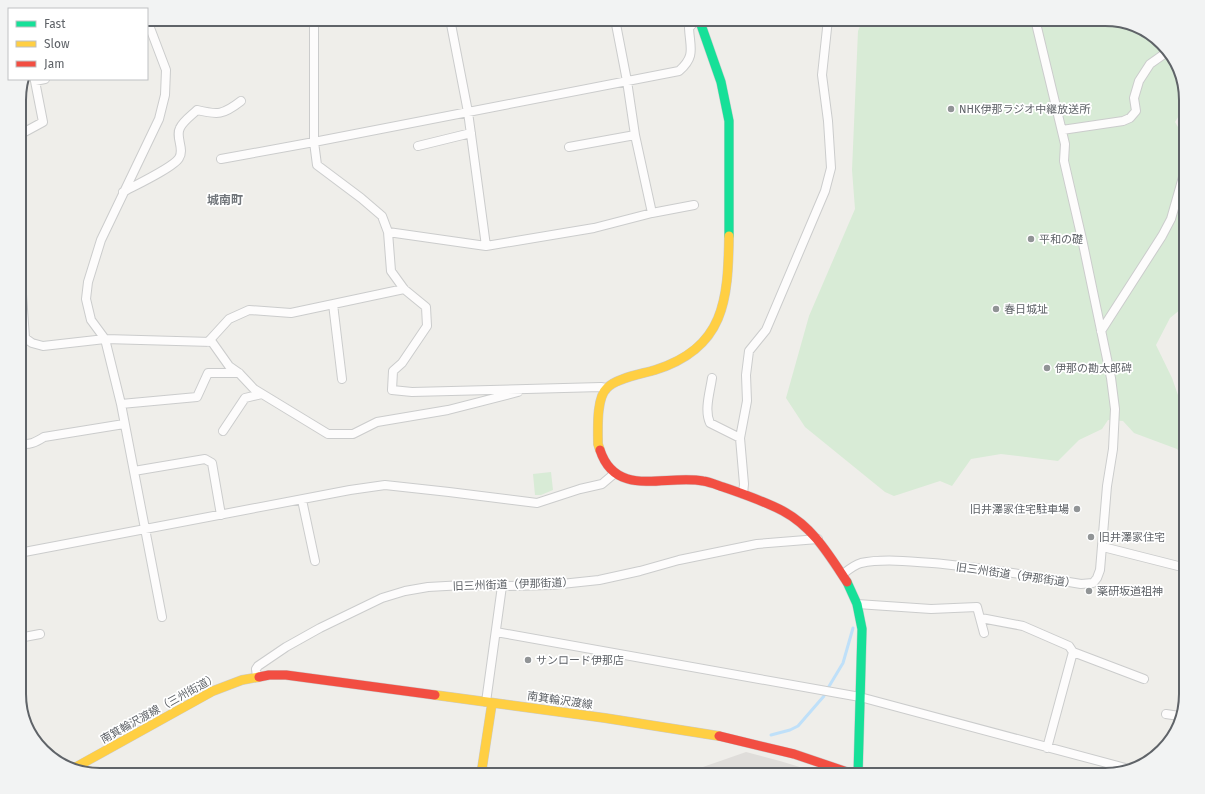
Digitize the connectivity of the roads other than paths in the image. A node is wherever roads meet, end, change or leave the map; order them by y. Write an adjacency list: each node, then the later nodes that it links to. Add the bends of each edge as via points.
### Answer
1 (314, 26): 18 (street)
2 (451, 26): 13 (street)
3 (615, 26): 11 (street)
4 (691, 26): 11 (street, via 691,56 688,63 679,71)
5 (700, 26): 37 (street, via 720,82 729,121 729,244 725,300 712,332 685,358 617,381)
6 (827, 26): 43 (street, via 822,75 829,129 829,180 766,330 749,351 746,401)
7 (1037, 26): 14 (street, 旧三州街道（伊那街道）)
8 (150, 34): 22 (street, via 166,70 165,95 158,119)
9 (1163, 55): 14 (street, via 1150,64 1139,81 1134,98 1136,111 1130,118)
10 (40, 80): 15 (street, via 35,81 43,122)
11 (627, 81): 13 (street); 17 (street)
12 (241, 101): 22 (street, via 222,113 197,110 178,132 181,155 177,162)
13 (468, 112): 16 (street); 18 (street)
14 (1062, 130): 30 (street, 旧三州街道（伊那街道）, via 1065,144 1064,162)
15 (26, 131)
16 (471, 133): 19 (street); 27 (street)
17 (635, 135): 20 (street); 25 (street)
18 (314, 142): 21 (street); 26 (street, via 317,165 382,216)
19 (418, 146)
20 (569, 147)
21 (221, 159)
22 (123, 192): 31 (street, via 101,240 88,282 86,299 91,320)
23 (1179, 195): 30 (street, via 1162,236)
24 (694, 205): 25 (street)
25 (652, 213): 27 (street, via 594,228)
26 (388, 232): 27 (street); 28 (street, via 391,271)
27 (486, 246)
28 (404, 289): 29 (street); 38 (street, via 426,307 427,326 402,363 393,371 392,390 412,392)
29 (333, 304): 33 (street, via 291,313 249,310 229,319); 35 (street)
30 (1101, 331): 52 (street, 旧三州街道（伊那街道）, via 1115,409)
31 (105, 339): 32 (street, via 42,346); 33 (street); 40 (street)
32 (26, 340)
33 (208, 342): 34 (street, via 212,342 229,366)
34 (239, 373): 39 (street); 40 (street, via 208,373 197,397)
35 (342, 378)
36 (712, 378): 43 (street, via 707,418 710,423)
37 (606, 388): 38 (street); 46 (street, via 599,405 598,444 607,465)
38 (530, 389): 39 (street, via 448,410 377,422 353,434 328,434)
39 (262, 394): 42 (street, via 245,398)
40 (121, 404): 41 (street)
41 (124, 424): 44 (street, via 44,437 33,444); 45 (street)
42 (223, 431)
43 (740, 438): 47 (street)
44 (26, 444)
45 (134, 471): 49 (street, via 205,459 212,463); 50 (street)
46 (615, 473): 47 (street, via 640,482 680,478 698,480); 48 (street, via 602,484 580,488 537,503 385,485)
47 (743, 494): 51 (street, via 784,511)
48 (302, 500): 49 (street); 54 (street)
49 (222, 515): 50 (street)
50 (144, 529): 53 (street); 59 (street)
51 (818, 539): 56 (street); 57 (street, 旧三州街道（伊那街道）, via 758,544 599,580 552,585)
52 (1103, 547): 55 (street); 56 (street, 旧三州街道（伊那街道）, via 1097,578 1087,584 980,568 902,561 859,563)
53 (26, 552)
54 (315, 561)
55 (1179, 566)
56 (843, 574): 58 (street)
57 (502, 586): 61 (street); 66 (street, 旧三州街道（伊那街道）, via 428,587 405,590 382,598 286,647 258,666)
58 (857, 604): 60 (street, via 931,609 977,607); 68 (street, via 862,629)
59 (162, 617)
60 (981, 618): 62 (street); 65 (street, via 1023,626 1069,646)
61 (496, 632): 68 (street); 69 (street)
62 (984, 633)
63 (40, 634): 64 (street)
64 (26, 637)
65 (1073, 652): 67 (street); 72 (street)
66 (257, 677): 69 (street, 南箕輪沢渡線, via 286,674); 73 (street, 南箕輪沢渡線（三州街道）, via 214,691)
67 (1144, 679)
68 (860, 697): 72 (street); 77 (street)
69 (489, 703): 75 (street); 76 (street, 南箕輪沢渡線, via 733,739 794,754)
70 (1166, 714): 71 (street)
71 (1176, 715)
72 (1047, 748): 74 (street)
73 (81, 765)
74 (1120, 767)
75 (482, 768)
76 (836, 768)
77 (857, 768)

